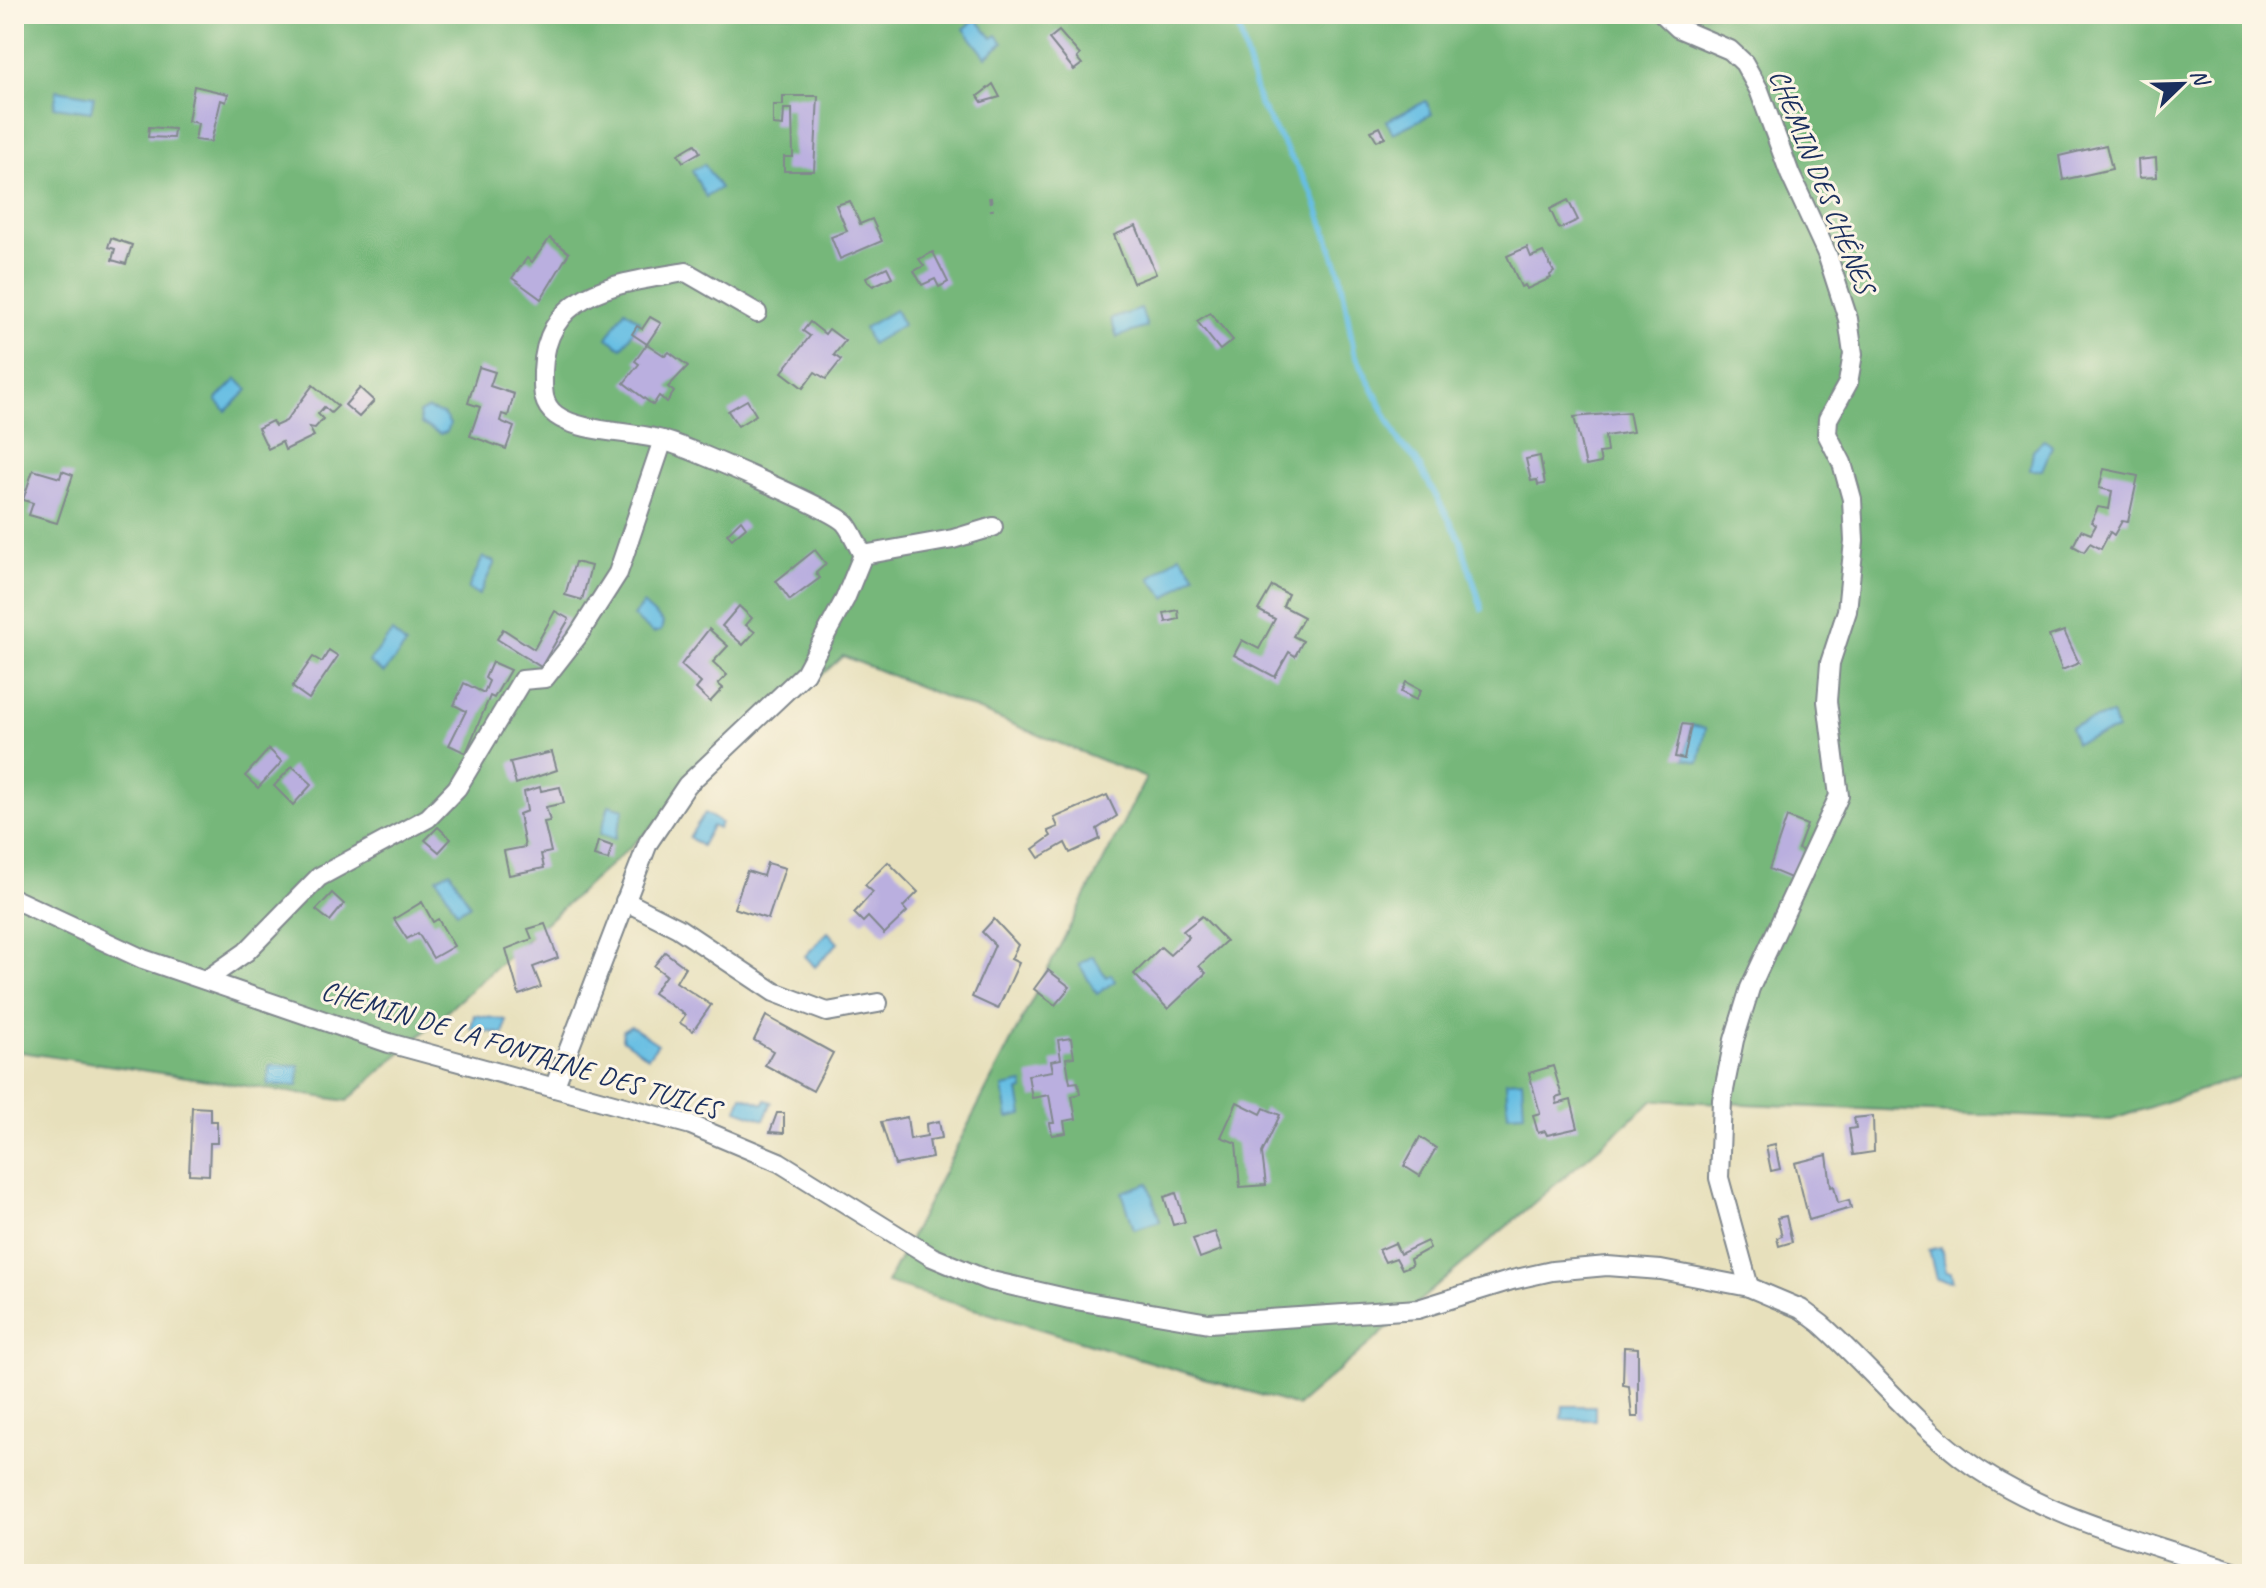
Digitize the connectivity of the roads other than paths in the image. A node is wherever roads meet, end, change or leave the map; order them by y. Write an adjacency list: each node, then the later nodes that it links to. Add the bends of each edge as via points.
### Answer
1 (1663, 14): 11 (street, CHEMIN DES CHÊNES, via 1678,28 1730,50 1752,77 1827,254 1853,354 1848,383 1828,419 1827,434 1852,499 1854,541 1847,611 1830,663 1827,701 1839,796 1750,988 1722,1100 1719,1178)
2 (757, 313): 3 (street, via 686,272 605,286 561,314 544,360 542,397 556,415)
3 (663, 440): 5 (street, via 844,521); 8 (street, via 618,573 545,678 522,680 457,788 428,818 319,877 246,952)
4 (993, 527): 5 (street)
5 (863, 555): 7 (street, via 805,673 687,785 648,843)
6 (14, 899): 8 (street, CHEMIN DE LA FONTAINE DES TUILES, via 143,959)
7 (625, 901): 9 (street, via 678,928 774,992 827,1012); 10 (street)
8 (206, 980): 10 (street, CHEMIN DE LA FONTAINE DES TUILES, via 389,1043)
9 (878, 1003)
10 (554, 1088): 11 (street, CHEMIN DE LA FONTAINE DES TUILES, via 691,1125 779,1162 932,1257 987,1280 1209,1323 1418,1309 1512,1280 1607,1266)
11 (1749, 1287): 12 (street, CHEMIN DE LA FONTAINE DES TUILES, via 1801,1309 1821,1324 1939,1438 1999,1481 2062,1511)
12 (2243, 1574)

